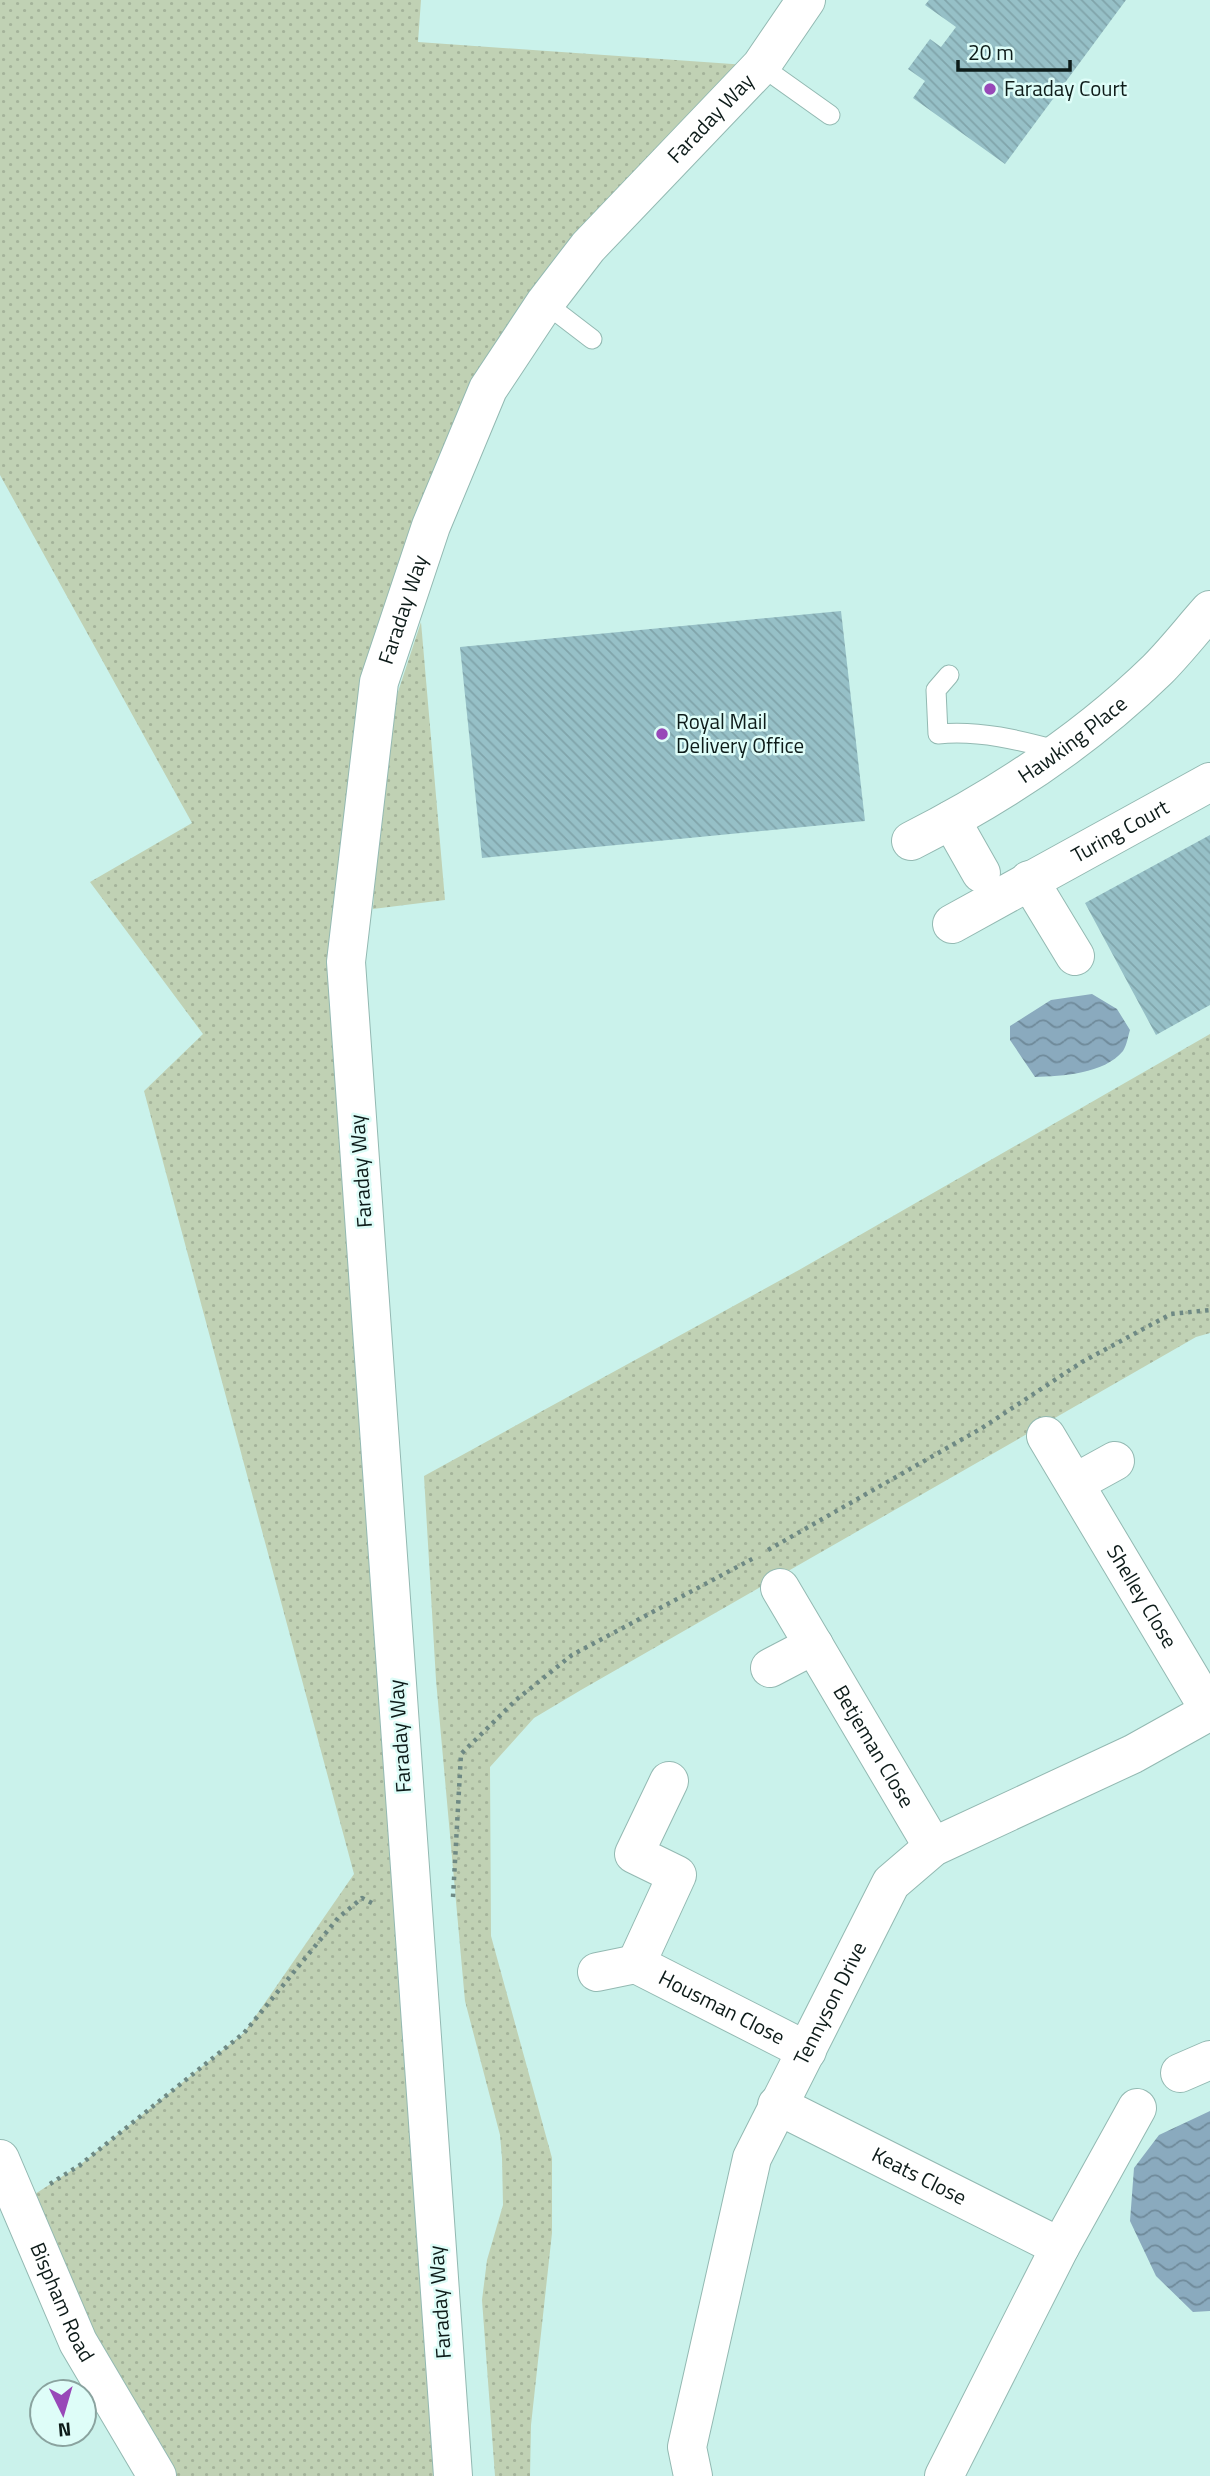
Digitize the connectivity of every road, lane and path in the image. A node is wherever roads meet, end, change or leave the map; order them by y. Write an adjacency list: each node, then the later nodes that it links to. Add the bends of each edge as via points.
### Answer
1 (806, 0): 2 (street, Faraday Way)
2 (761, 66): 3 (lane); 4 (street, Faraday Way, via 612,219)
3 (830, 115)
4 (545, 303): 5 (lane); 35 (street, Faraday Way, via 488,389 431,526 379,682 346,962)
5 (592, 339)
6 (1210, 610): 8 (street, Hawking Place, via 1157,670)
7 (949, 675): 8 (lane, via 936,690 938,734 1001,736)
8 (1061, 751): 10 (street, Hawking Place)
9 (1210, 782): 13 (street, Turing Court)
10 (951, 820): 11 (street, Hawking Place); 12 (street)
11 (911, 841)
12 (981, 873)
13 (1029, 880): 14 (street, Turing Court); 15 (street)
14 (951, 924)
15 (1075, 956)
16 (1046, 1436): 18 (street, Shelley Close)
17 (1115, 1461): 18 (street)
18 (1075, 1483): 22 (street, Shelley Close)
19 (780, 1588): 20 (street, Betjeman Close)
20 (814, 1645): 21 (street); 24 (street, Betjeman Close)
21 (770, 1668)
22 (1210, 1711): 24 (street, Tennyson Drive, via 1133,1754)
23 (669, 1781): 26 (street, Housman Close, via 634,1854 677,1875)
24 (933, 1847): 28 (street, Tennyson Drive, via 891,1883)
25 (376, 1905): 32 (path, via 362,1898 338,1918 244,2033 80,2165)
26 (636, 1964): 27 (street, Housman Close); 28 (street, Housman Close)
27 (597, 1972)
28 (807, 2051): 29 (street, Tennyson Drive)
29 (777, 2105): 33 (street, Keats Close); 36 (street, Tennyson Drive, via 752,2158 687,2447)
30 (1137, 2108): 33 (street)
31 (0, 2159): 32 (street, Bispham Road)
32 (21, 2203): 34 (street, Bispham Road, via 78,2343)
33 (1060, 2247): 37 (street)
34 (158, 2476)
35 (453, 2476)
36 (693, 2476)
37 (944, 2476)

